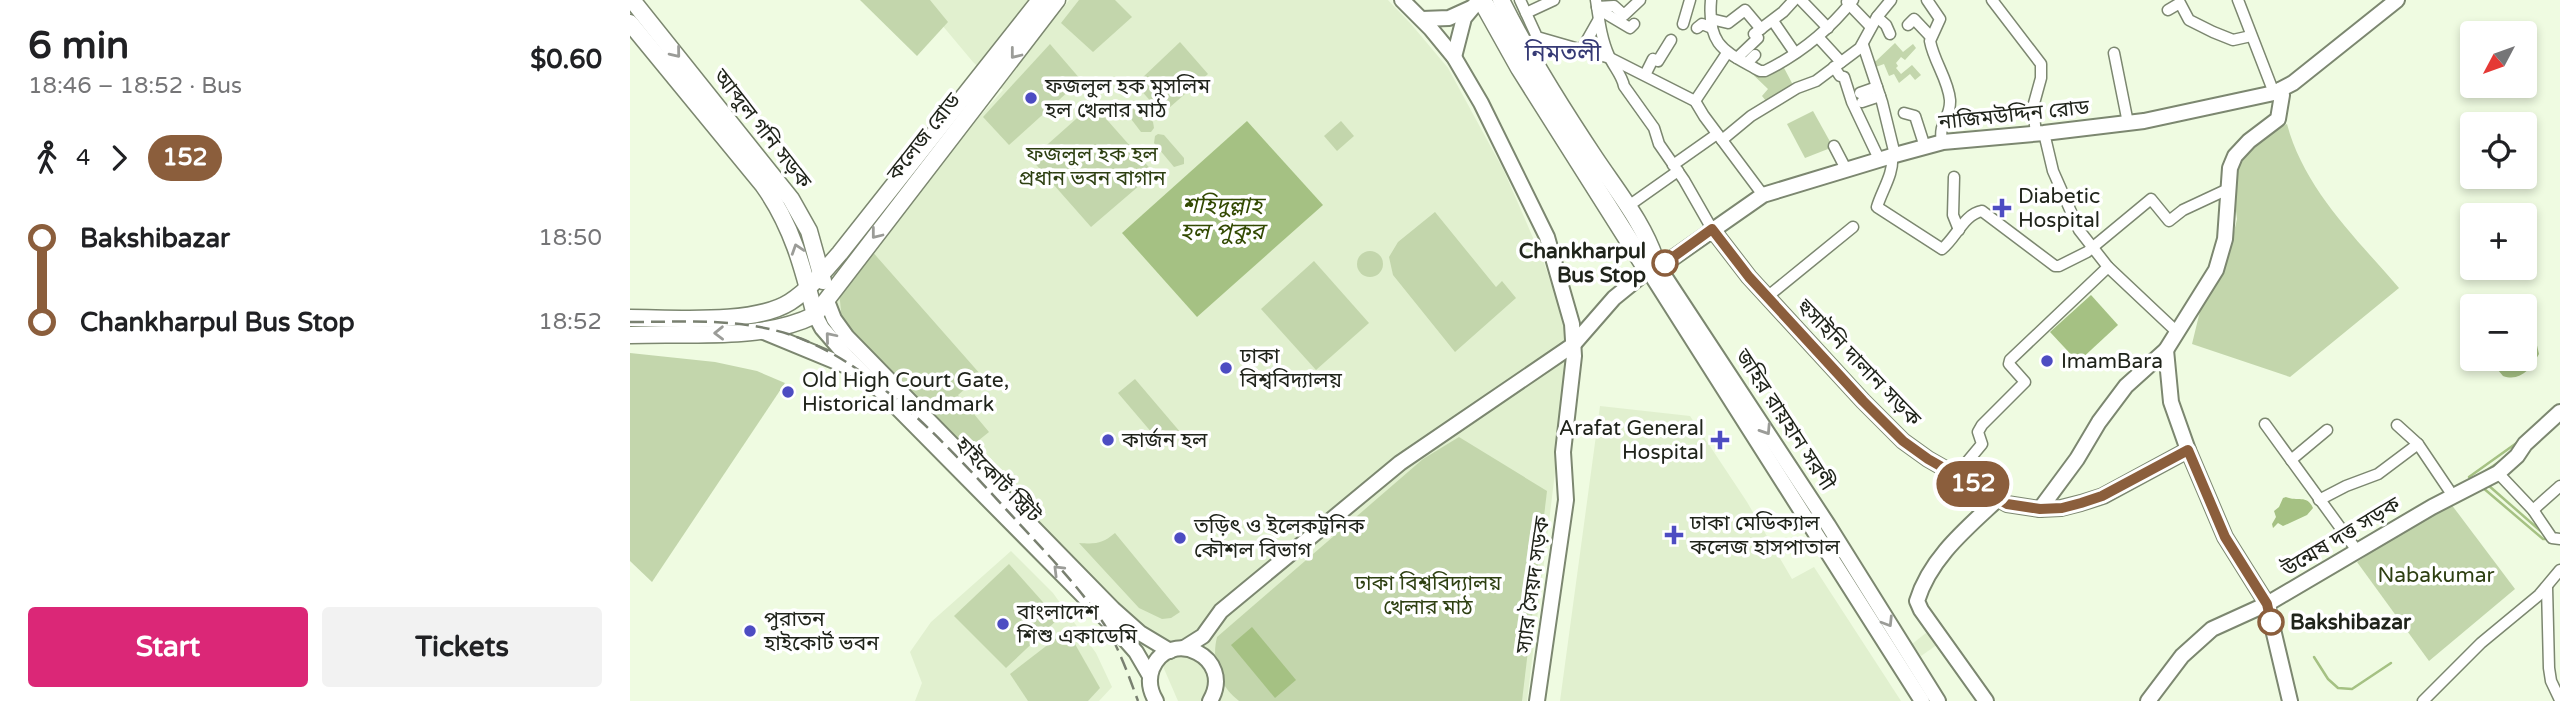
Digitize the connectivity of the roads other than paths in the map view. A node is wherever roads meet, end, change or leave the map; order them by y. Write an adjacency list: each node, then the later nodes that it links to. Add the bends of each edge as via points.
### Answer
1 (632, 0): 78 (main road, আব্দুল গনি সড়ক, one-way to 78, via 791,199)
2 (1040, 0): 78 (main road, কলেজ রোড)
3 (1057, 0): 81 (main road, কলেজ রোড, one-way to 81)
4 (1402, 0): 26 (main road, স্যার সৈয়দ সড়ক)
5 (1491, 0): 77 (highway)
6 (1501, 0): 42 (main road)
7 (1520, 0): 24 (street)
8 (1553, 0): 24 (street)
9 (1640, 0): 22 (street, via 1624,15 1614,6)
10 (1690, 0): 31 (street)
11 (1700, 0): 21 (street)
12 (1794, 0): 27 (street)
13 (1801, 0): 35 (street)
14 (1927, 0): 40 (street, via 1940,19)
15 (1992, 0): 60 (street, via 2041,64 2033,107)
16 (2238, 0): 38 (street)
17 (2397, 0): 55 (main road)
18 (1886, 1): 25 (street)
19 (1849, 2): 33 (street); 35 (street)
20 (1477, 3): 26 (main road, via 1449,18); 49 (main road, via 1459,30); 77 (highway)
21 (1711, 3): 29 (street)
22 (1597, 9): 30 (street, via 1630,28); 44 (street); 50 (street)
23 (2168, 9): 38 (street, via 2180,3 2189,20 2226,38)
24 (1526, 13): 42 (street)
25 (1877, 17): 33 (street); 37 (street)
26 (1422, 19): 49 (main road, স্যার সৈয়দ সড়ক)
27 (1773, 20): 36 (street); 47 (street)
28 (630, 23): 79 (main road, আব্দুল গনি সড়ক, one-way to 28, via 793,236 772,198)
29 (1712, 23): 34 (street); 36 (street, via 1725,26 1745,10); 45 (street, via 1714,38)
30 (1634, 24)
31 (1683, 24)
32 (1908, 25): 40 (street, via 1914,19)
33 (1871, 27): 43 (street)
34 (1697, 28)
35 (1828, 28): 39 (street)
36 (1761, 29): 51 (street)
37 (1890, 34)
38 (2251, 36): 55 (street)
39 (1818, 37): 47 (street); 52 (street)
40 (1931, 37): 62 (street, via 1949,96 1948,115 1940,130)
41 (1671, 40): 53 (street)
42 (1532, 41): 44 (street); 71 (main road)
43 (1863, 44): 52 (street); 54 (street)
44 (1583, 49): 50 (street)
45 (1727, 53): 51 (street); 57 (street)
46 (2114, 53): 58 (street)
47 (1795, 54): 51 (street, via 1765,71)
48 (1755, 55): 51 (street)
49 (1454, 57): 87 (main road, স্যার সৈয়দ সড়ক, via 1547,237)
50 (1609, 58): 53 (street); 66 (street)
51 (1742, 61)
52 (1838, 65): 61 (street); 65 (street, via 1840,76)
53 (1645, 75): 57 (street)
54 (1878, 92): 56 (street); 65 (street)
55 (2277, 92): 58 (main road, নাজিমউদ্দিন রোড); 69 (main road, via 2282,95 2278,119 2235,156)
56 (1861, 97)
57 (1696, 100): 61 (street)
58 (2128, 123): 60 (main road, নাজিমউদ্দিন রোড)
59 (1919, 128): 64 (street)
60 (2040, 134): 62 (main road, নাজিমউদ্দিন রোড); 75 (street, via 2079,230)
61 (1720, 137): 66 (street); 70 (street)
62 (1942, 142): 64 (main road, নাজিমউদ্দিন রোড)
63 (1834, 146): 67 (street)
64 (1925, 147): 65 (main road, নাজিমউদ্দিন রোড)
65 (1889, 157): 67 (main road, নাজিমউদ্দিন রোড); 74 (street, via 1891,173 1877,207 1942,249)
66 (1676, 168): 71 (street); 73 (street)
67 (1847, 171): 70 (main road, নাজিমউদ্দিন রোড)
68 (1954, 177): 74 (street, via 1953,215)
69 (2228, 190): 75 (street, via 2169,221 2151,199); 85 (main road, via 2225,239 2216,270)
70 (1763, 195): 73 (main road, নাজিমউদ্দিন রোড)
71 (1627, 207): 77 (main road, via 1653,250)
72 (1853, 227): 80 (street)
73 (1712, 229): 77 (main road, নাজিমউদ্দিন রোড); 80 (main road, হুসাইনি দালান সড়ক)
74 (1959, 230): 75 (street, via 1969,217 1982,211 2055,266)
75 (2092, 248): 76 (street)
76 (2108, 267): 85 (street); 100 (street, via 2010,360 2025,382 1982,425 1978,432 1982,444)
77 (1653, 270): 87 (main road, নাজিমউদ্দিন রোড); 122 (main road); 123 (main road, জহির রায়হান সরণী, one-way to 123, via 1828,525)
78 (822, 273): 79 (main road, কলেজ রোড); 81 (main road, আব্দুল গনি সড়ক)
79 (808, 288): 82 (main road, আব্দুল গনি সড়ক); 83 (main road, কলেজ রোড, via 778,308 752,315)
80 (1767, 297): 100 (main road, হুসাইনি দালান সড়ক, via 1903,441)
81 (827, 301): 82 (main road, কলেজ রোড); 115 (main road, হাইকোর্ট স্ট্রিট, via 836,324 1114,609 1140,633)
82 (815, 315): 84 (main road); 89 (main road, হাইকোর্ট স্ট্রিট, one-way to 82)
83 (630, 318)
84 (759, 330): 86 (main road, one-way to 86); 89 (main road)
85 (2177, 332): 88 (main road)
86 (630, 335)
87 (1578, 347): 113 (main road, via 1500,393 1400,463 1221,611); 121 (main road, স্যার সৈয়দ সড়ক, via 1563,452 1566,500)
88 (2166, 350): 96 (main road, via 2171,402); 105 (main road, via 2126,386)
89 (863, 374): 117 (main road, হাইকোর্ট স্ট্রিট, one-way to 89, via 1114,627)
90 (2560, 412): 97 (main road, উন্মেষ দত্ত সড়ক)
91 (2265, 424): 98 (street)
92 (2560, 424): 97 (main road, via 2530,451)
93 (2397, 425): 95 (street)
94 (2327, 430): 98 (street)
95 (2418, 444): 102 (street); 104 (street, via 2378,474)
96 (2188, 450): 105 (main road, হুসাইনি দালান সড়ক, via 2102,496 2062,508); 111 (main road, via 2225,537)
97 (2517, 456): 99 (main road, উন্মেষ দত্ত সড়ক)
98 (2291, 460): 104 (street)
99 (2498, 473): 106 (street); 108 (main road, উন্মেষ দত্ত সড়ক)
100 (1957, 474): 103 (main road, হুসাইনি দালান সড়ক)
101 (2560, 486): 106 (street)
102 (2449, 490)
103 (1998, 499): 105 (main road, হুসাইনি দালান সড়ক); 124 (main road, via 1937,561 1917,601)
104 (2319, 500): 108 (street)
105 (2040, 509)
106 (2533, 510): 107 (street, via 2552,538)
107 (2560, 539)
108 (2358, 552): 111 (main road, উন্মেষ দত্ত সড়ক)
109 (2560, 570): 110 (street)
110 (2547, 586): 119 (street, via 2549,668); 127 (street)
111 (2267, 604): 112 (main road, উন্মেষ দত্ত সড়ক); 114 (main road)
112 (2237, 617): 114 (main road, via 2263,625); 125 (main road, উন্মেষ দত্ত সড়ক, via 2198,640)
113 (1203, 636): 115 (main road); 116 (main road)
114 (2276, 645): 126 (main road)
115 (1177, 649): 116 (main road, হাইকোর্ট স্ট্রিট); 117 (main road, via 1160,657)
116 (1202, 655): 118 (main road, via 1216,677)
117 (1150, 676): 120 (main road, হাইকোর্ট স্ট্রিট)
118 (1215, 699)
119 (2560, 700)
120 (1156, 701)
121 (1537, 701)
122 (1922, 701)
123 (1938, 701)
124 (1986, 701)
125 (2148, 701)
126 (2290, 701)
127 (2423, 701)

